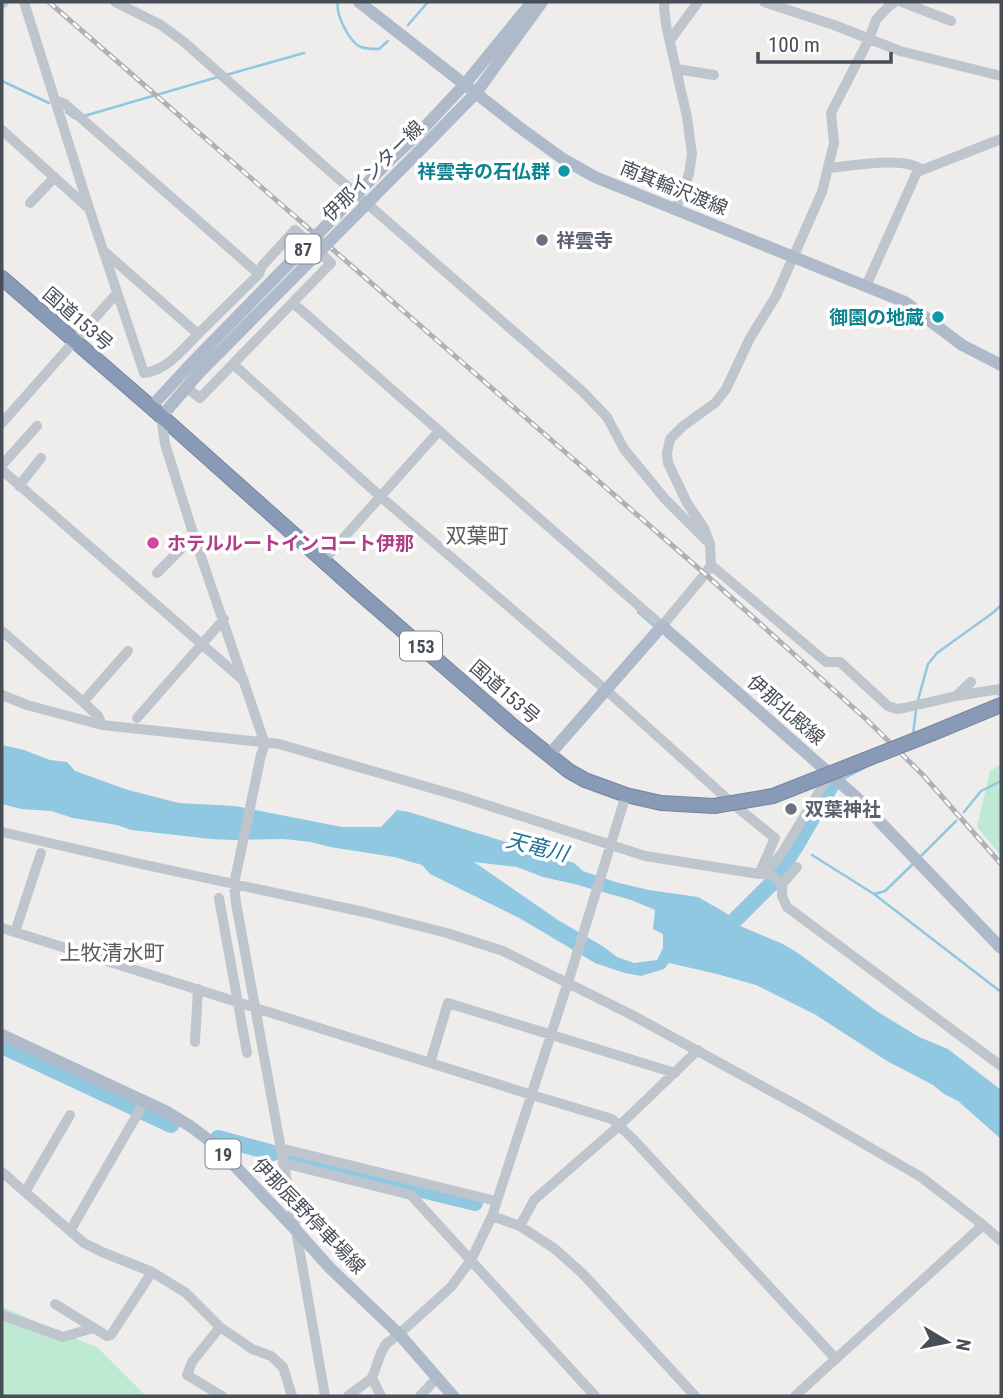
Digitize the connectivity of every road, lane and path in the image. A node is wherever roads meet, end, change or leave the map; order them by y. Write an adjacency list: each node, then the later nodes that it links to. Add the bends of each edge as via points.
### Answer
1 (24, 2): 19 (street)
2 (115, 2): 51 (street, via 161,24 184,42 582,391 607,416 624,449 665,499)
3 (359, 2): 17 (main road, 南箕輪沢渡線)
4 (532, 2): 17 (main road, 伊那インター線 / 87)
5 (542, 2): 18 (main road, 伊那インター線 / 87)
6 (665, 2): 12 (street)
7 (698, 2): 12 (street)
8 (764, 2): 13 (street)
9 (902, 2): 11 (street)
10 (889, 3): 13 (street)
11 (951, 21)
12 (670, 39): 14 (street)
13 (869, 39): 15 (street, via 900,51); 23 (street, via 831,113 834,142)
14 (677, 69): 16 (street); 28 (street, via 692,154)
15 (999, 72)
16 (714, 75)
17 (465, 84): 18 (main road, 南箕輪沢渡線); 21 (main road, 伊那インター線 / 87)
18 (476, 93): 21 (main road, 伊那インター線 / 87); 28 (main road, 南箕輪沢渡線, via 578,169)
19 (55, 100): 27 (street); 31 (street, via 74,111)
20 (2, 130): 25 (street)
21 (424, 138): 41 (main road, 伊那インター線 / 87, bridge, via 390,160)
22 (1001, 139): 24 (street)
23 (829, 168): 24 (street, via 902,162); 30 (street)
24 (921, 169): 33 (street)
25 (55, 177): 26 (street); 27 (street)
26 (30, 203)
27 (89, 208): 29 (street)
28 (676, 209): 30 (main road, 南箕輪沢渡線)
29 (104, 251): 34 (street); 36 (street)
30 (793, 256): 33 (main road, 南箕輪沢渡線); 51 (street, via 726,389 670,439 668,463)
31 (259, 274): 35 (street, via 295,230 331,263); 36 (street)
32 (2, 278): 37 (highway, 国道153号 / 153)
33 (866, 286): 40 (main road, 南箕輪沢渡線, via 905,302 962,345)
34 (117, 293): 37 (street); 39 (street, via 144,373)
35 (293, 303): 38 (street); 45 (street)
36 (198, 334): 39 (street)
37 (73, 341): 42 (highway, 国道153号 / 153); 43 (street)
38 (233, 364): 41 (street, via 200,398); 49 (street)
39 (165, 365): 41 (street)
40 (1001, 365)
41 (182, 382): 42 (main road, 伊那インター線 / 87)
42 (156, 412): 50 (street); 52 (highway, 国道153号 / 153)
43 (2, 423)
44 (37, 426): 47 (street)
45 (437, 433): 49 (street); 56 (street)
46 (41, 458): 48 (street)
47 (2, 467): 48 (street)
48 (19, 486): 58 (street)
49 (381, 497): 52 (street); 62 (street)
50 (194, 536): 54 (street); 55 (street)
51 (710, 544): 53 (street)
52 (323, 561): 71 (highway, 国道153号 / 153)
53 (711, 565): 56 (street); 65 (street, via 826,662 840,662 849,668 888,706 897,709)
54 (157, 573)
55 (224, 620): 58 (street); 60 (street)
56 (662, 626): 62 (main road); 72 (main road, 伊那北殿線)
57 (2, 631): 66 (street)
58 (201, 645): 60 (street); 68 (street)
59 (128, 650): 66 (street)
60 (244, 681): 70 (street)
61 (971, 682): 65 (street)
62 (606, 690): 71 (main road); 78 (street, via 775,838)
63 (1001, 692): 65 (street)
64 (2, 695): 69 (street)
65 (956, 696)
66 (83, 702): 69 (street)
67 (1001, 705): 73 (highway, 国道153号 / 153, bridge, via 773,796 714,806 661,803)
68 (137, 718)
69 (102, 725): 70 (street)
70 (265, 744): 75 (street, via 324,756 462,797); 79 (street)
71 (549, 755): 73 (highway, 国道153号 / 153, via 585,780)
72 (835, 778): 78 (street); 84 (main road, 伊那北殿線)
73 (625, 795): 75 (street)
74 (2, 832): 79 (street)
75 (610, 848): 78 (street); 85 (street)
76 (41, 853): 83 (street)
77 (797, 867): 80 (street)
78 (764, 874): 80 (street)
79 (235, 881): 85 (street, via 447,933); 88 (street)
80 (782, 884): 95 (street, via 787,907)
81 (219, 898): 87 (street)
82 (2, 928): 83 (street)
83 (15, 932): 86 (street)
84 (1001, 948)
85 (568, 980): 90 (street); 92 (street)
86 (198, 989): 87 (street); 91 (street)
87 (237, 1001): 88 (street); 93 (street)
88 (254, 1007): 94 (street); 101 (street)
89 (2, 1035): 98 (main road, 伊那辰野停車場線 / 19)
90 (551, 1035): 94 (street, via 448,1003); 96 (street); 97 (street)
91 (195, 1042)
92 (698, 1051): 96 (street); 107 (street, via 921,1177)
93 (247, 1054)
94 (430, 1063): 97 (street)
95 (1001, 1066)
96 (675, 1073): 100 (street)
97 (532, 1095): 100 (street); 105 (street)
98 (144, 1100): 109 (main road, 伊那辰野停車場線 / 19, via 214,1144); 110 (street)
99 (70, 1115): 104 (street)
100 (620, 1125): 108 (street, via 534,1200); 119 (street)
101 (280, 1148): 102 (street); 105 (street)
102 (283, 1163): 109 (street); 112 (street, via 411,1195)
103 (2, 1172): 104 (street)
104 (25, 1192): 110 (street)
105 (496, 1201): 106 (street)
106 (492, 1216): 108 (street); 112 (street)
107 (983, 1225): 111 (street); 119 (street)
108 (520, 1226): 130 (street, via 583,1274)
109 (295, 1228): 118 (main road, 伊那辰野停車場線 / 19); 124 (street)
110 (70, 1231): 113 (street, via 102,1252)
111 (1001, 1241)
112 (471, 1260): 118 (street, via 451,1286); 129 (street)
113 (152, 1272): 116 (street, via 187,1293); 117 (street, via 111,1335)
114 (55, 1304): 117 (street)
115 (2, 1315): 117 (street, via 63,1337)
116 (220, 1327): 122 (street, via 187,1375); 123 (street, via 283,1367)
117 (93, 1328)
118 (399, 1334): 120 (street, via 386,1343); 121 (main road, 伊那辰野停車場線 / 19)
119 (836, 1359): 131 (street)
120 (372, 1378): 125 (street); 126 (street)
121 (438, 1378): 127 (street); 128 (main road, 伊那辰野停車場線 / 19)
122 (222, 1396)
123 (292, 1396)
124 (325, 1396)
125 (348, 1396)
126 (381, 1396)
127 (420, 1396)
128 (453, 1396)
129 (595, 1396)
130 (695, 1396)
131 (795, 1396)

